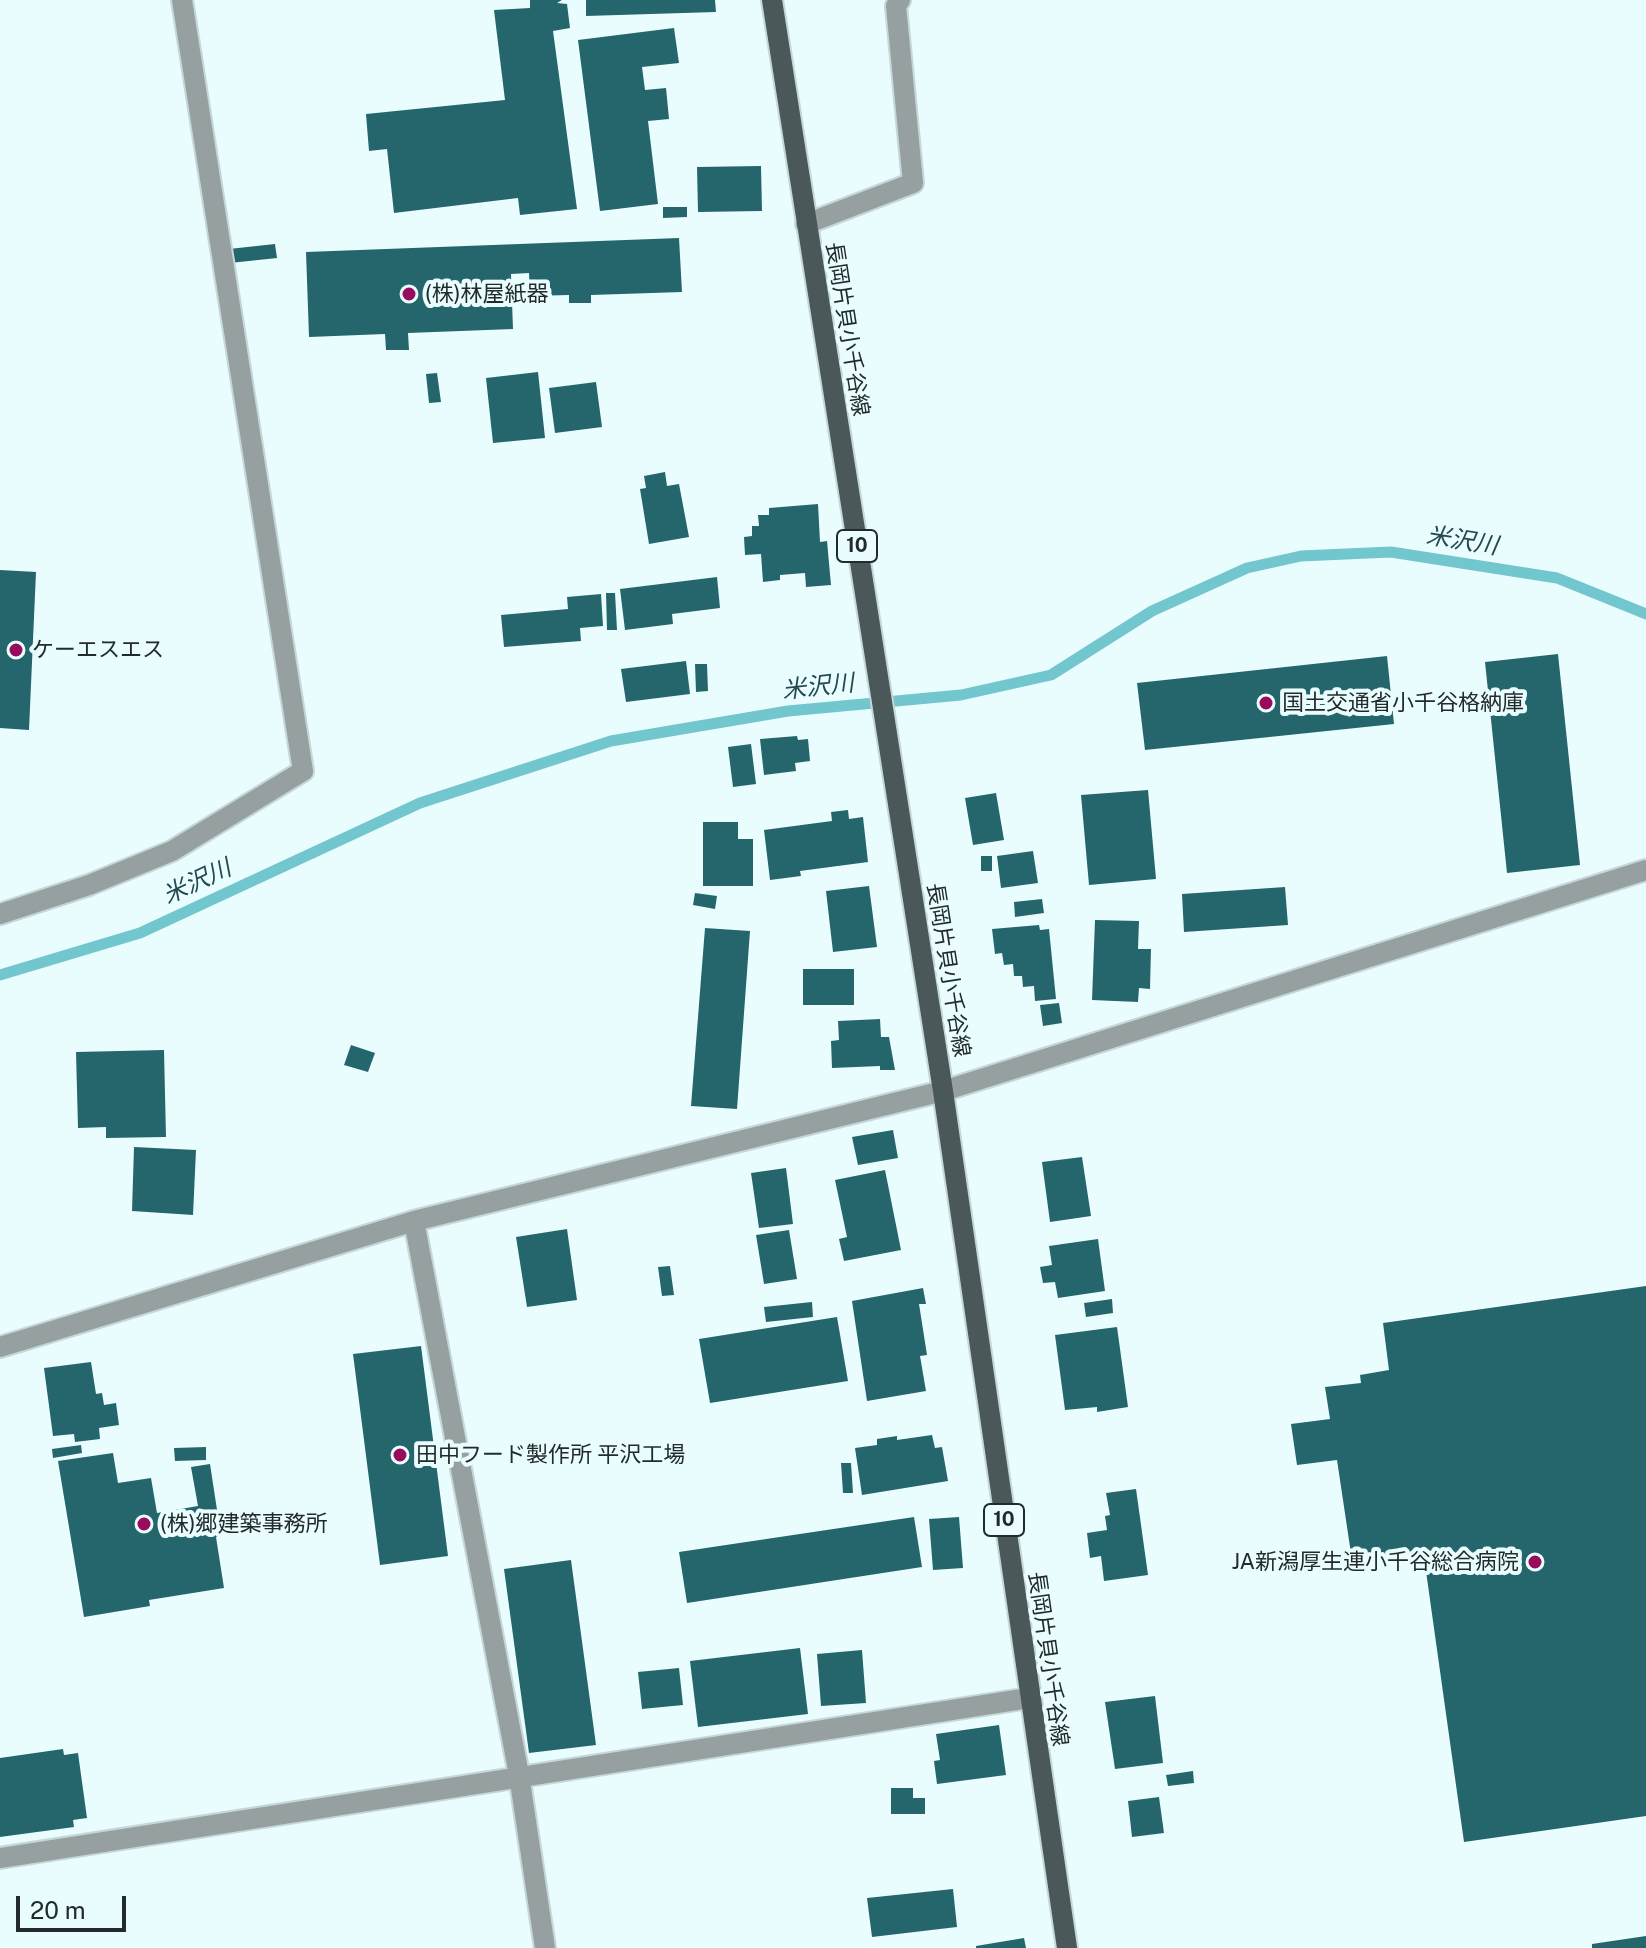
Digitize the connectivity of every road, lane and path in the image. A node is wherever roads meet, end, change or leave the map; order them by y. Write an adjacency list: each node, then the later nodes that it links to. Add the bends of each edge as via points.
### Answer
1 (182, 0): 6 (street, via 303,771 172,851)
2 (772, 0): 4 (main road, 長岡片貝小千谷線 / 10)
3 (900, 0): 4 (street, via 896,6 913,183)
4 (806, 224): 7 (main road, 長岡片貝小千谷線 / 10)
5 (1646, 870): 7 (street)
6 (0, 914)
7 (943, 1091): 8 (street); 10 (main road, 長岡片貝小千谷線 / 10)
8 (414, 1221): 9 (street); 11 (street)
9 (0, 1347)
10 (1029, 1698): 11 (street); 14 (main road, 長岡片貝小千谷線 / 10)
11 (519, 1775): 12 (street); 13 (street)
12 (0, 1858)
13 (545, 1948)
14 (1067, 1948)

